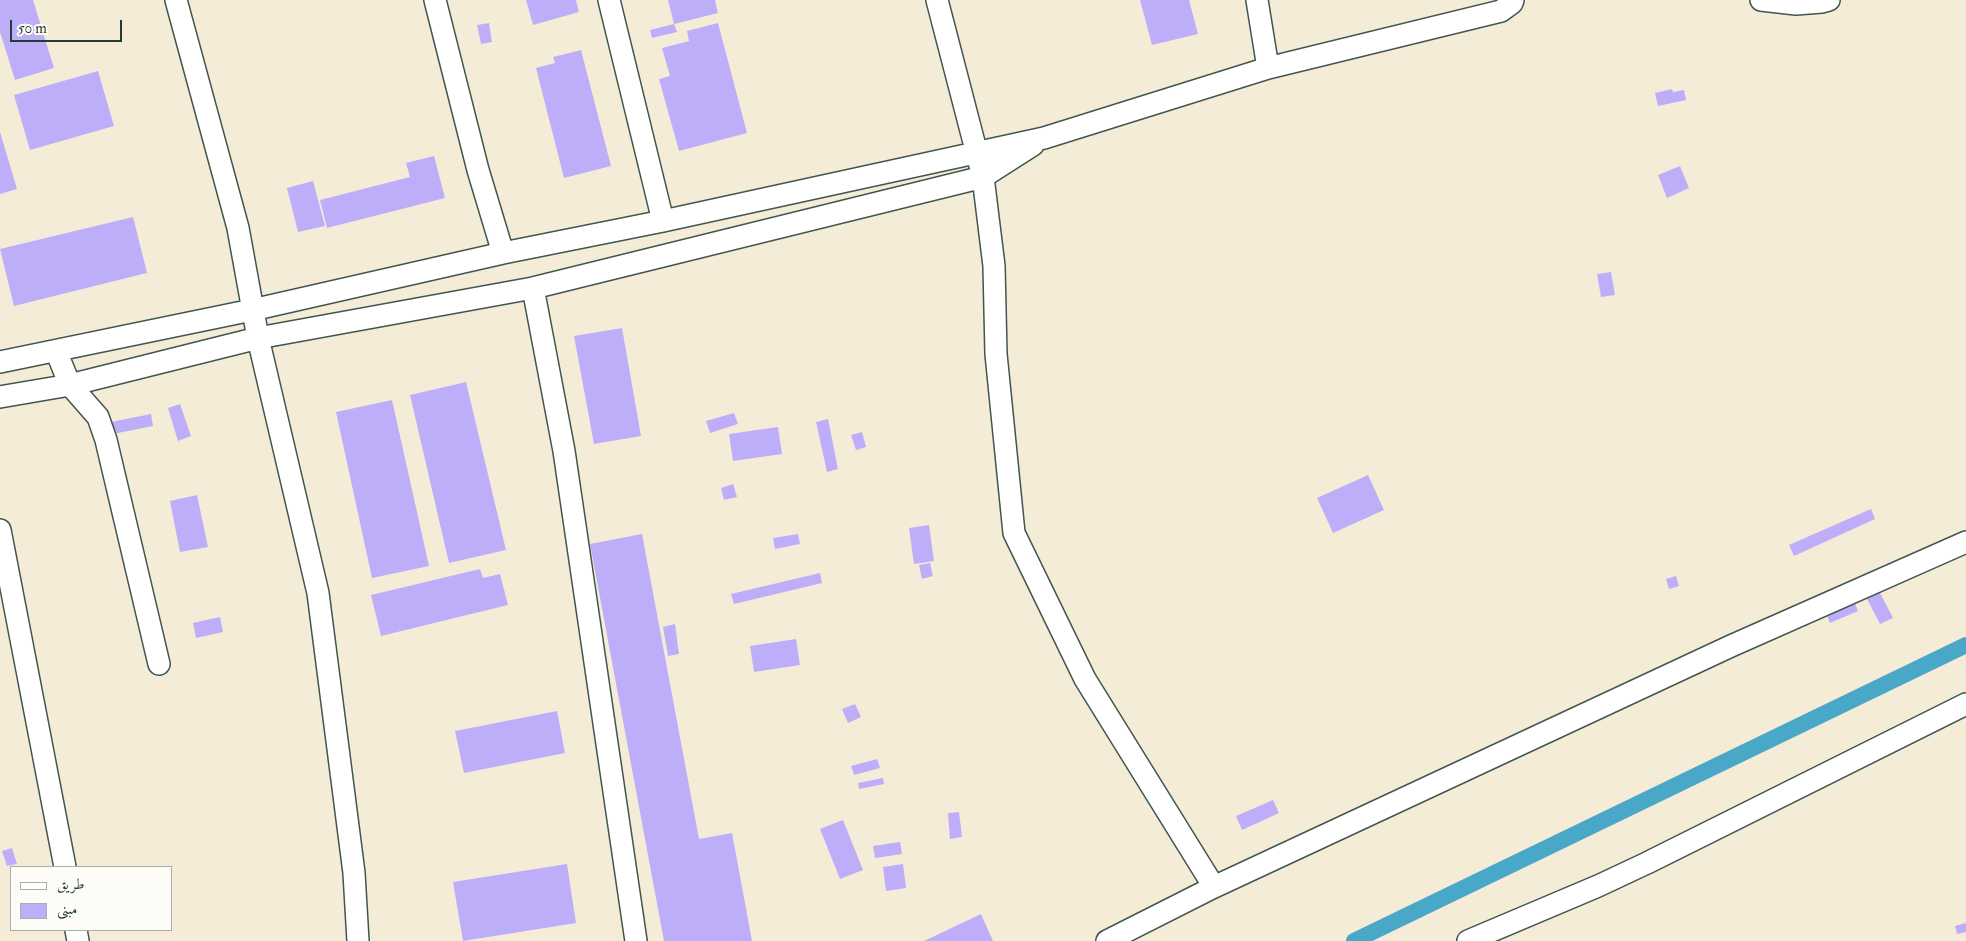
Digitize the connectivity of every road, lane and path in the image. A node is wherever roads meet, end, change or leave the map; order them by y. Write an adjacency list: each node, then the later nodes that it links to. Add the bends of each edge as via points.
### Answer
1 (176, 0): 20 (street, via 238,228)
2 (434, 0): 18 (street)
3 (609, 0): 17 (street)
4 (937, 0): 11 (street)
5 (1257, 0): 9 (street)
6 (1513, 0): 9 (street, via 1501,11)
7 (1761, 0): 8 (street, via 1796,4)
8 (1829, 0)
9 (1268, 68): 10 (street)
10 (1044, 138): 11 (street); 13 (street)
11 (978, 151): 12 (street); 13 (street)
12 (915, 165): 14 (street); 15 (street)
13 (983, 177): 15 (street); 31 (street, via 994,266 996,354 1014,533 1085,680)
14 (804, 190): 16 (street); 17 (street)
15 (924, 191): 16 (street)
16 (811, 219): 19 (street)
17 (663, 221): 18 (street)
18 (503, 253): 20 (street)
19 (533, 288): 21 (street); 34 (street, via 564,451)
20 (252, 310): 21 (street); 22 (street)
21 (258, 338): 24 (street); 33 (street, via 318,593 354,873)
22 (56, 351): 23 (street); 24 (street)
23 (0, 362)
24 (70, 385): 25 (street); 28 (street, via 98,417 106,440)
25 (0, 397)
26 (0, 530): 30 (street)
27 (1966, 542): 31 (street, via 1731,646)
28 (158, 664)
29 (1966, 704): 32 (street, via 1647,863)
30 (66, 866)
31 (1214, 888): 35 (street)
32 (1472, 940)
33 (358, 941)
34 (636, 941)
35 (1107, 941)

